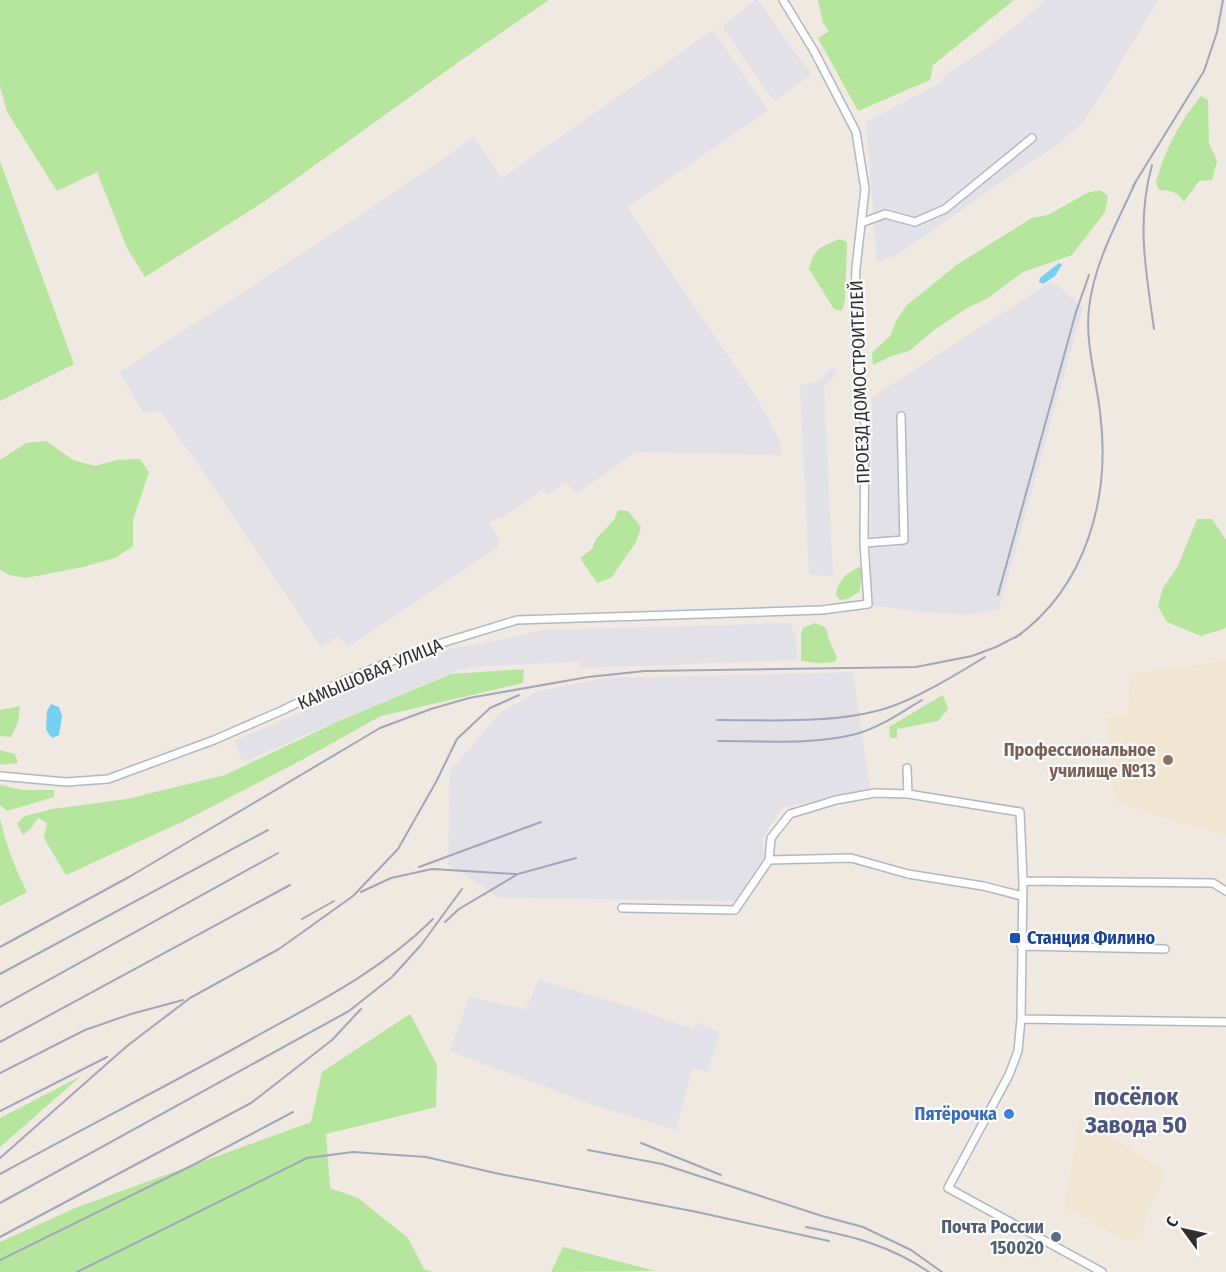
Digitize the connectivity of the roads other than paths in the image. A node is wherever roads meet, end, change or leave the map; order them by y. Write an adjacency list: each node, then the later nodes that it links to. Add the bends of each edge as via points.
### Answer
1 (783, 0): 3 (street, ПРОЕЗД ДОМОСТРОИТЕЛЕЙ, via 856,132 864,189)
2 (1032, 138): 3 (street, via 945,209 915,222 885,214)
3 (861, 223): 5 (street, ПРОЕЗД ДОМОСТРОИТЕЛЕЙ, via 854,325 865,425)
4 (901, 416): 5 (street, via 904,540)
5 (864, 543): 6 (street, ПРОЕЗД ДОМОСТРОИТЕЛЕЙ)
6 (868, 604): 8 (street, КАМЫШОВАЯ УЛИЦА, via 822,610 517,620 419,650 214,740 108,779 66,782)
7 (907, 768): 9 (street)
8 (0, 776)
9 (908, 794): 10 (street, via 875,793 790,814 771,838); 11 (street, via 1020,812)
10 (769, 860): 13 (street, via 851,858 908,874); 14 (street, via 735,910)
11 (1023, 881): 12 (street, via 1213,883); 13 (street)
12 (1226, 891)
13 (1022, 896): 15 (street)
14 (622, 908)
15 (1021, 946): 16 (street); 17 (street)
16 (1165, 949)
17 (1021, 1019): 18 (street); 19 (street, via 1013,1067 948,1188)
18 (1226, 1022)
19 (1102, 1272)

